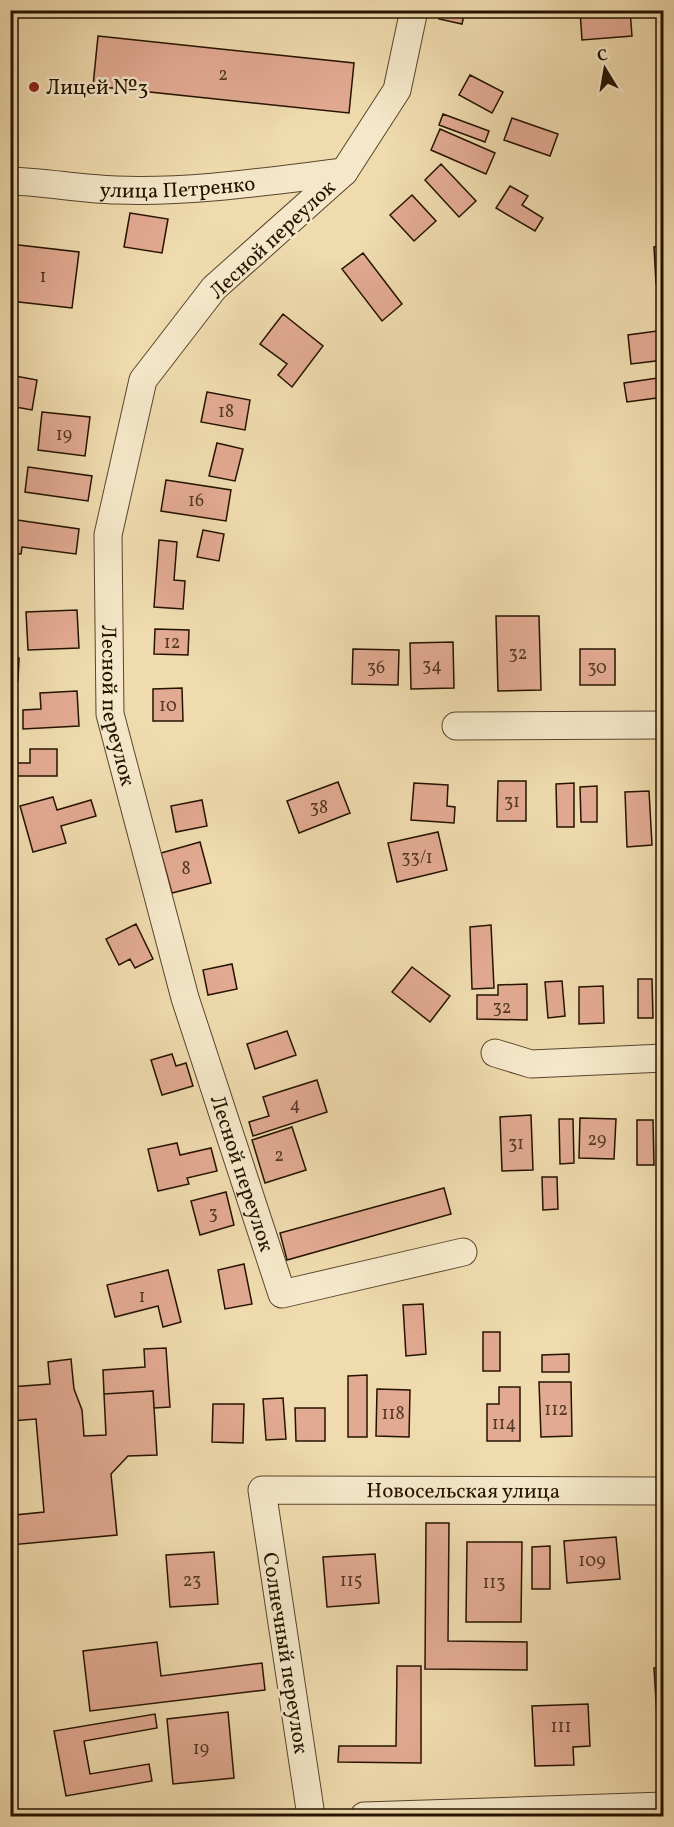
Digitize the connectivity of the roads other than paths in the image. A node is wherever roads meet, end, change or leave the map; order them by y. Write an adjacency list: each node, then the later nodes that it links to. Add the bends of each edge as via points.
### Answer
1 (414, 10): 2 (street, Лесной переулок, via 397,90)
2 (344, 172): 3 (street, улица Петренко, via 199,189 115,190); 8 (street, Лесной переулок, via 214,288 143,380 108,535 110,714 184,998 282,1294)
3 (10, 182)
4 (663, 725): 5 (street)
5 (456, 726)
6 (495, 1053): 7 (street, via 531,1064)
7 (663, 1058)
8 (463, 1252)
9 (262, 1490): 10 (street, Новосельская улица); 12 (street, Солнечный переулок)
10 (663, 1491)
11 (663, 1806): 13 (street)
12 (311, 1816)
13 (364, 1816)

